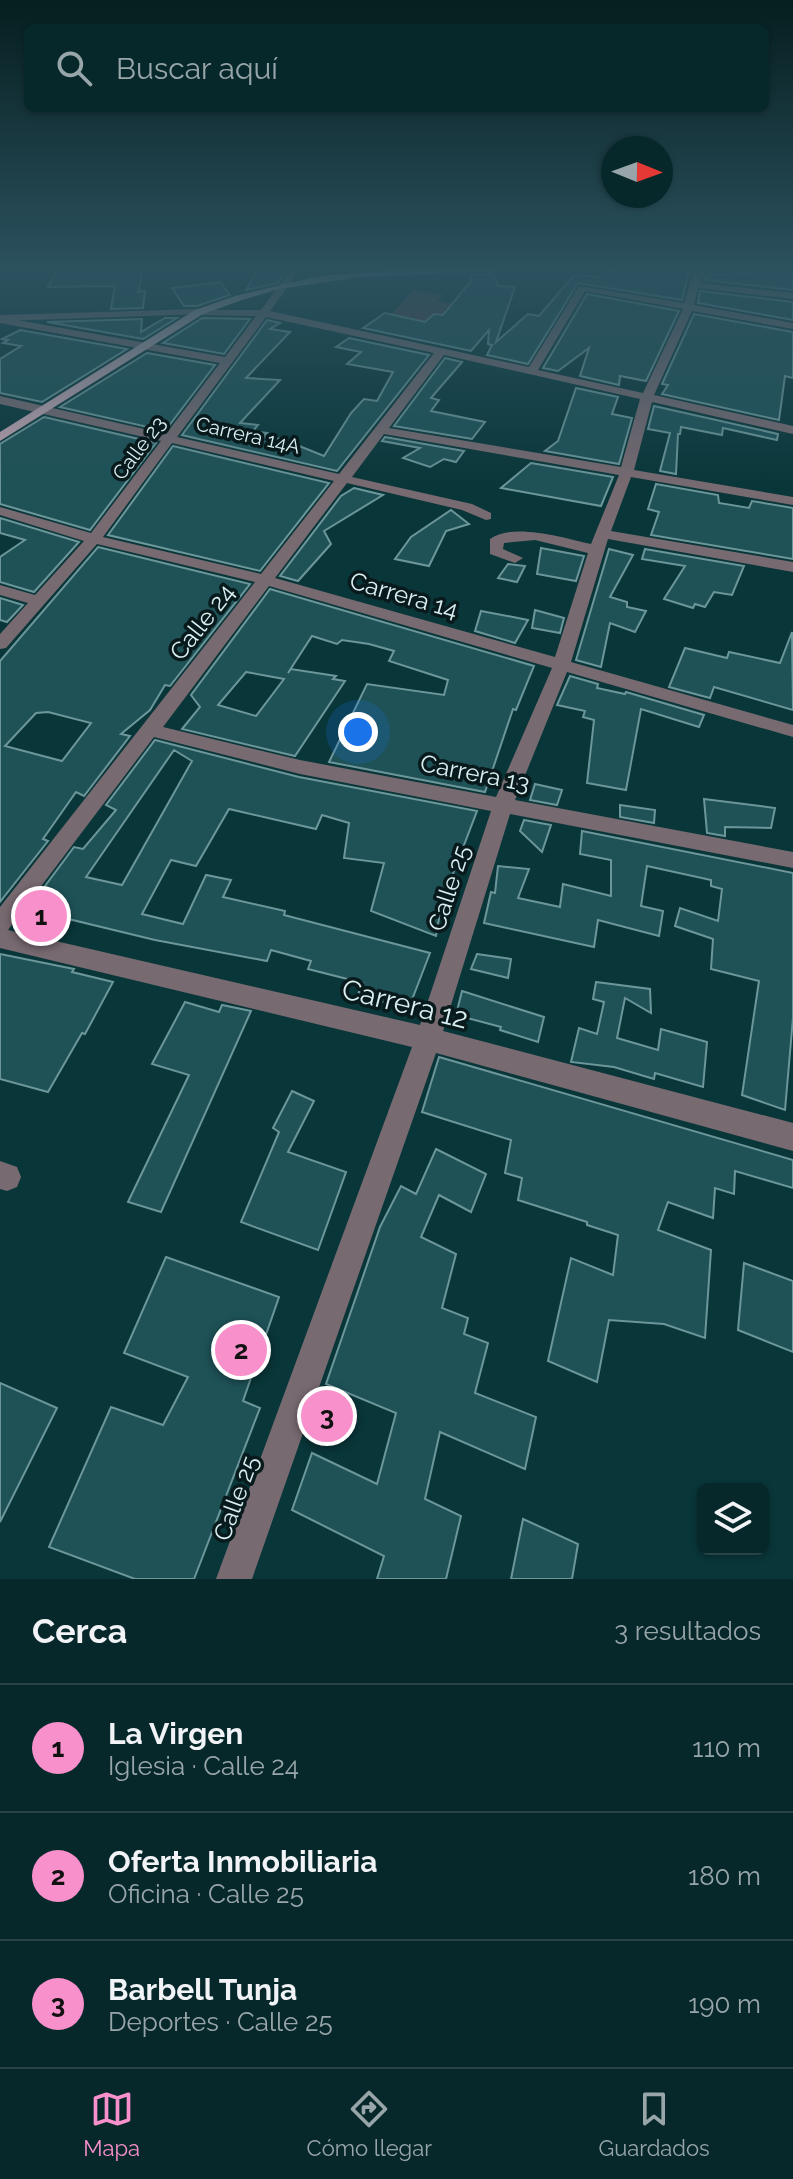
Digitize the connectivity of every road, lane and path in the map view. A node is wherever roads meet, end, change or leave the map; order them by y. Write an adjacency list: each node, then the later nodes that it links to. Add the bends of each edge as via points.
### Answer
1 (112, 341): 7 (street)
2 (154, 341): 7 (main road)
3 (242, 341): 9 (street, Calle 23)
4 (397, 341): 8 (street)
5 (550, 341): 10 (street)
6 (673, 341): 11 (street, Calle 25)
7 (144, 347): 9 (street); 13 (main road)
8 (442, 350): 10 (street); 14 (street, Calle 24)
9 (227, 361): 17 (street, Calle 23)
10 (532, 371): 11 (street)
11 (647, 397): 15 (street); 18 (street, Calle 25)
12 (0, 400): 13 (street, Carrera 14A)
13 (43, 409): 16 (main road); 17 (street, Carrera 14A)
14 (381, 430): 18 (street); 19 (street, Calle 24)
15 (793, 430)
16 (0, 437)
17 (172, 438): 19 (street, Carrera 14A); 23 (street, Calle 23)
18 (627, 471): 20 (street); 24 (street, Calle 25)
19 (343, 477): 22 (street, Carrera 14A); 27 (street, Calle 24)
20 (793, 501)
21 (0, 511): 23 (street, Carrera 14)
22 (486, 516)
23 (94, 539): 27 (street, Carrera 14); 29 (street, Calle 23)
24 (599, 542): 25 (street, via 535,536 497,539 495,551); 26 (street); 31 (street, Calle 25)
25 (515, 558)
26 (793, 567)
27 (265, 580): 31 (street, Carrera 14); 32 (street, Calle 24)
28 (0, 590): 29 (street)
29 (39, 601): 30 (street, Calle 23)
30 (0, 644)
31 (561, 666): 33 (street, Carrera 14); 34 (street, Calle 25)
32 (150, 730): 34 (street, Carrera 13, via 300,767); 36 (street, Calle 24)
33 (793, 731)
34 (503, 805): 35 (street, Carrera 13); 38 (street, Calle 25)
35 (793, 860)
36 (0, 924)
37 (0, 938): 38 (street, Carrera 12)
38 (428, 1039): 39 (street, Carrera 12); 40 (street, Calle 25)
39 (793, 1137)
40 (234, 1579)

